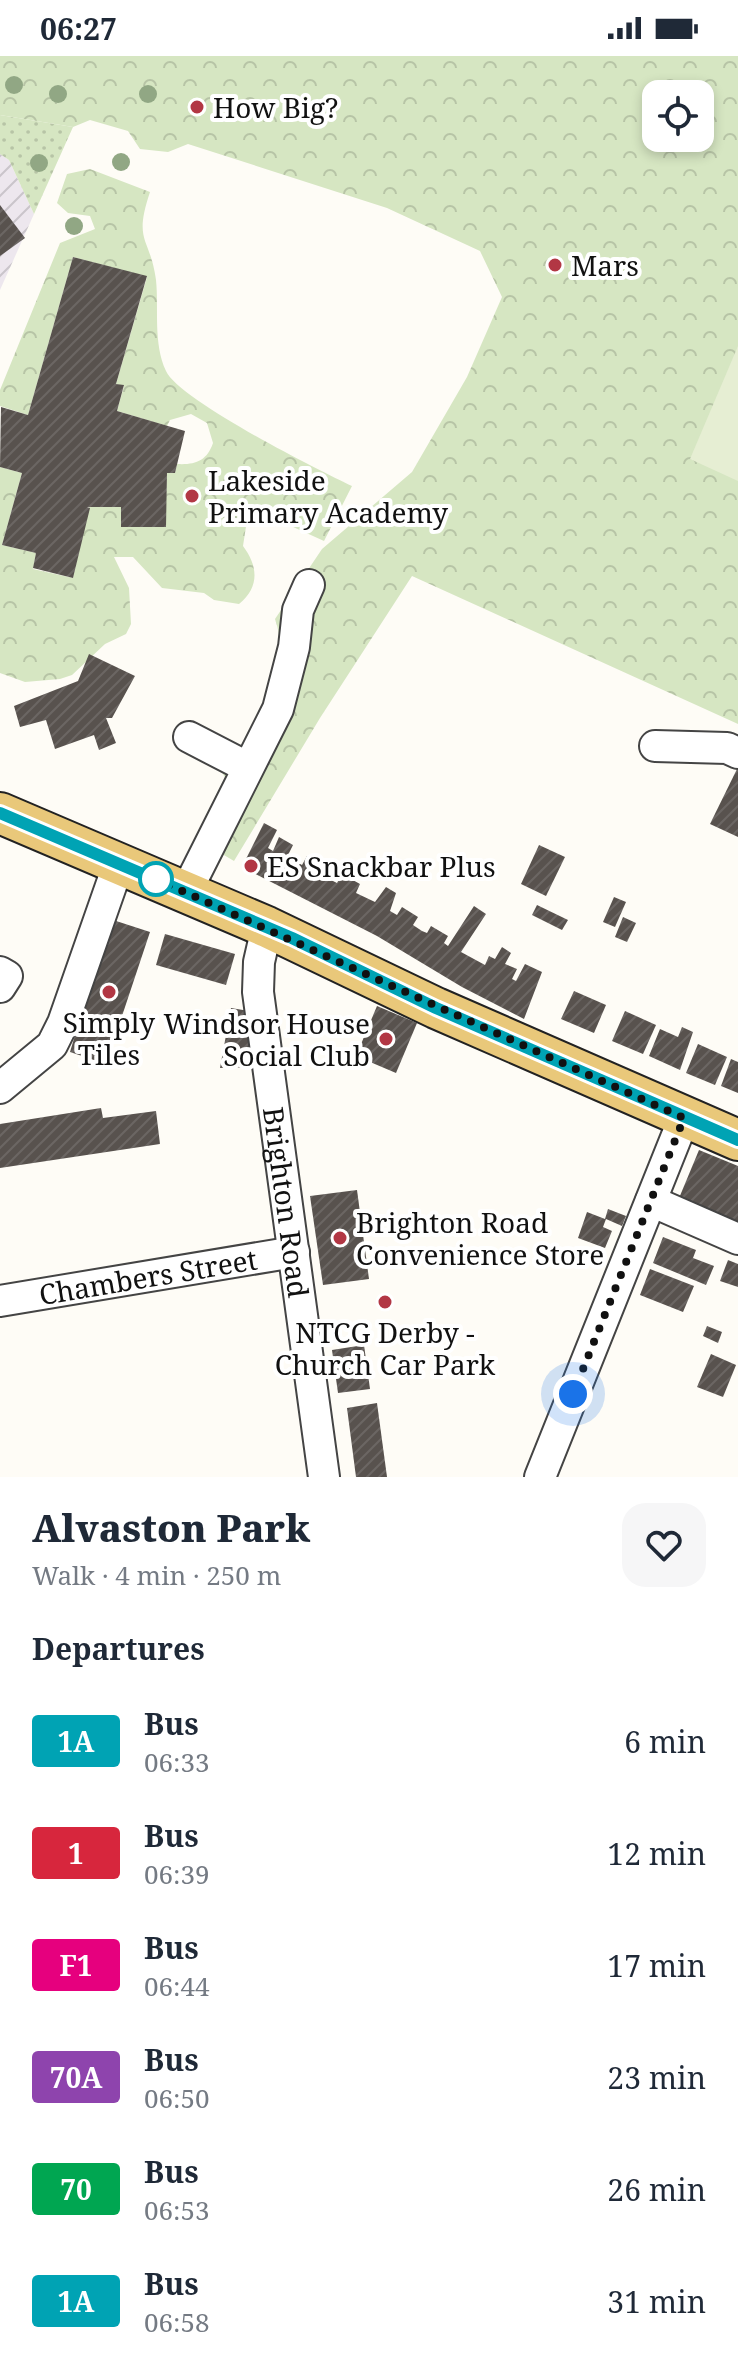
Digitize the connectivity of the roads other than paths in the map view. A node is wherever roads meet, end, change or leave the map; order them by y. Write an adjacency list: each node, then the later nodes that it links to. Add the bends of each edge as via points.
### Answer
1 (309, 585): 5 (street, via 298,610 282,700)
2 (189, 737): 5 (street)
3 (655, 746): 4 (street, via 727,748)
4 (738, 753)
5 (247, 767): 8 (street)
6 (0, 813): 7 (main road)
7 (119, 863): 8 (main road); 12 (street, via 52,1045)
8 (186, 892): 9 (main road)
9 (267, 927): 13 (main road); 17 (street, Brighton Road, via 258,992)
10 (0, 972): 11 (street, via 7,976)
11 (0, 987)
12 (0, 1088)
13 (684, 1118): 14 (main road); 15 (street)
14 (738, 1140)
15 (651, 1201): 16 (street); 20 (street)
16 (738, 1239)
17 (294, 1252): 18 (street, Chambers Street); 19 (street, Brighton Road)
18 (0, 1301)
19 (324, 1477)
20 (540, 1477)

